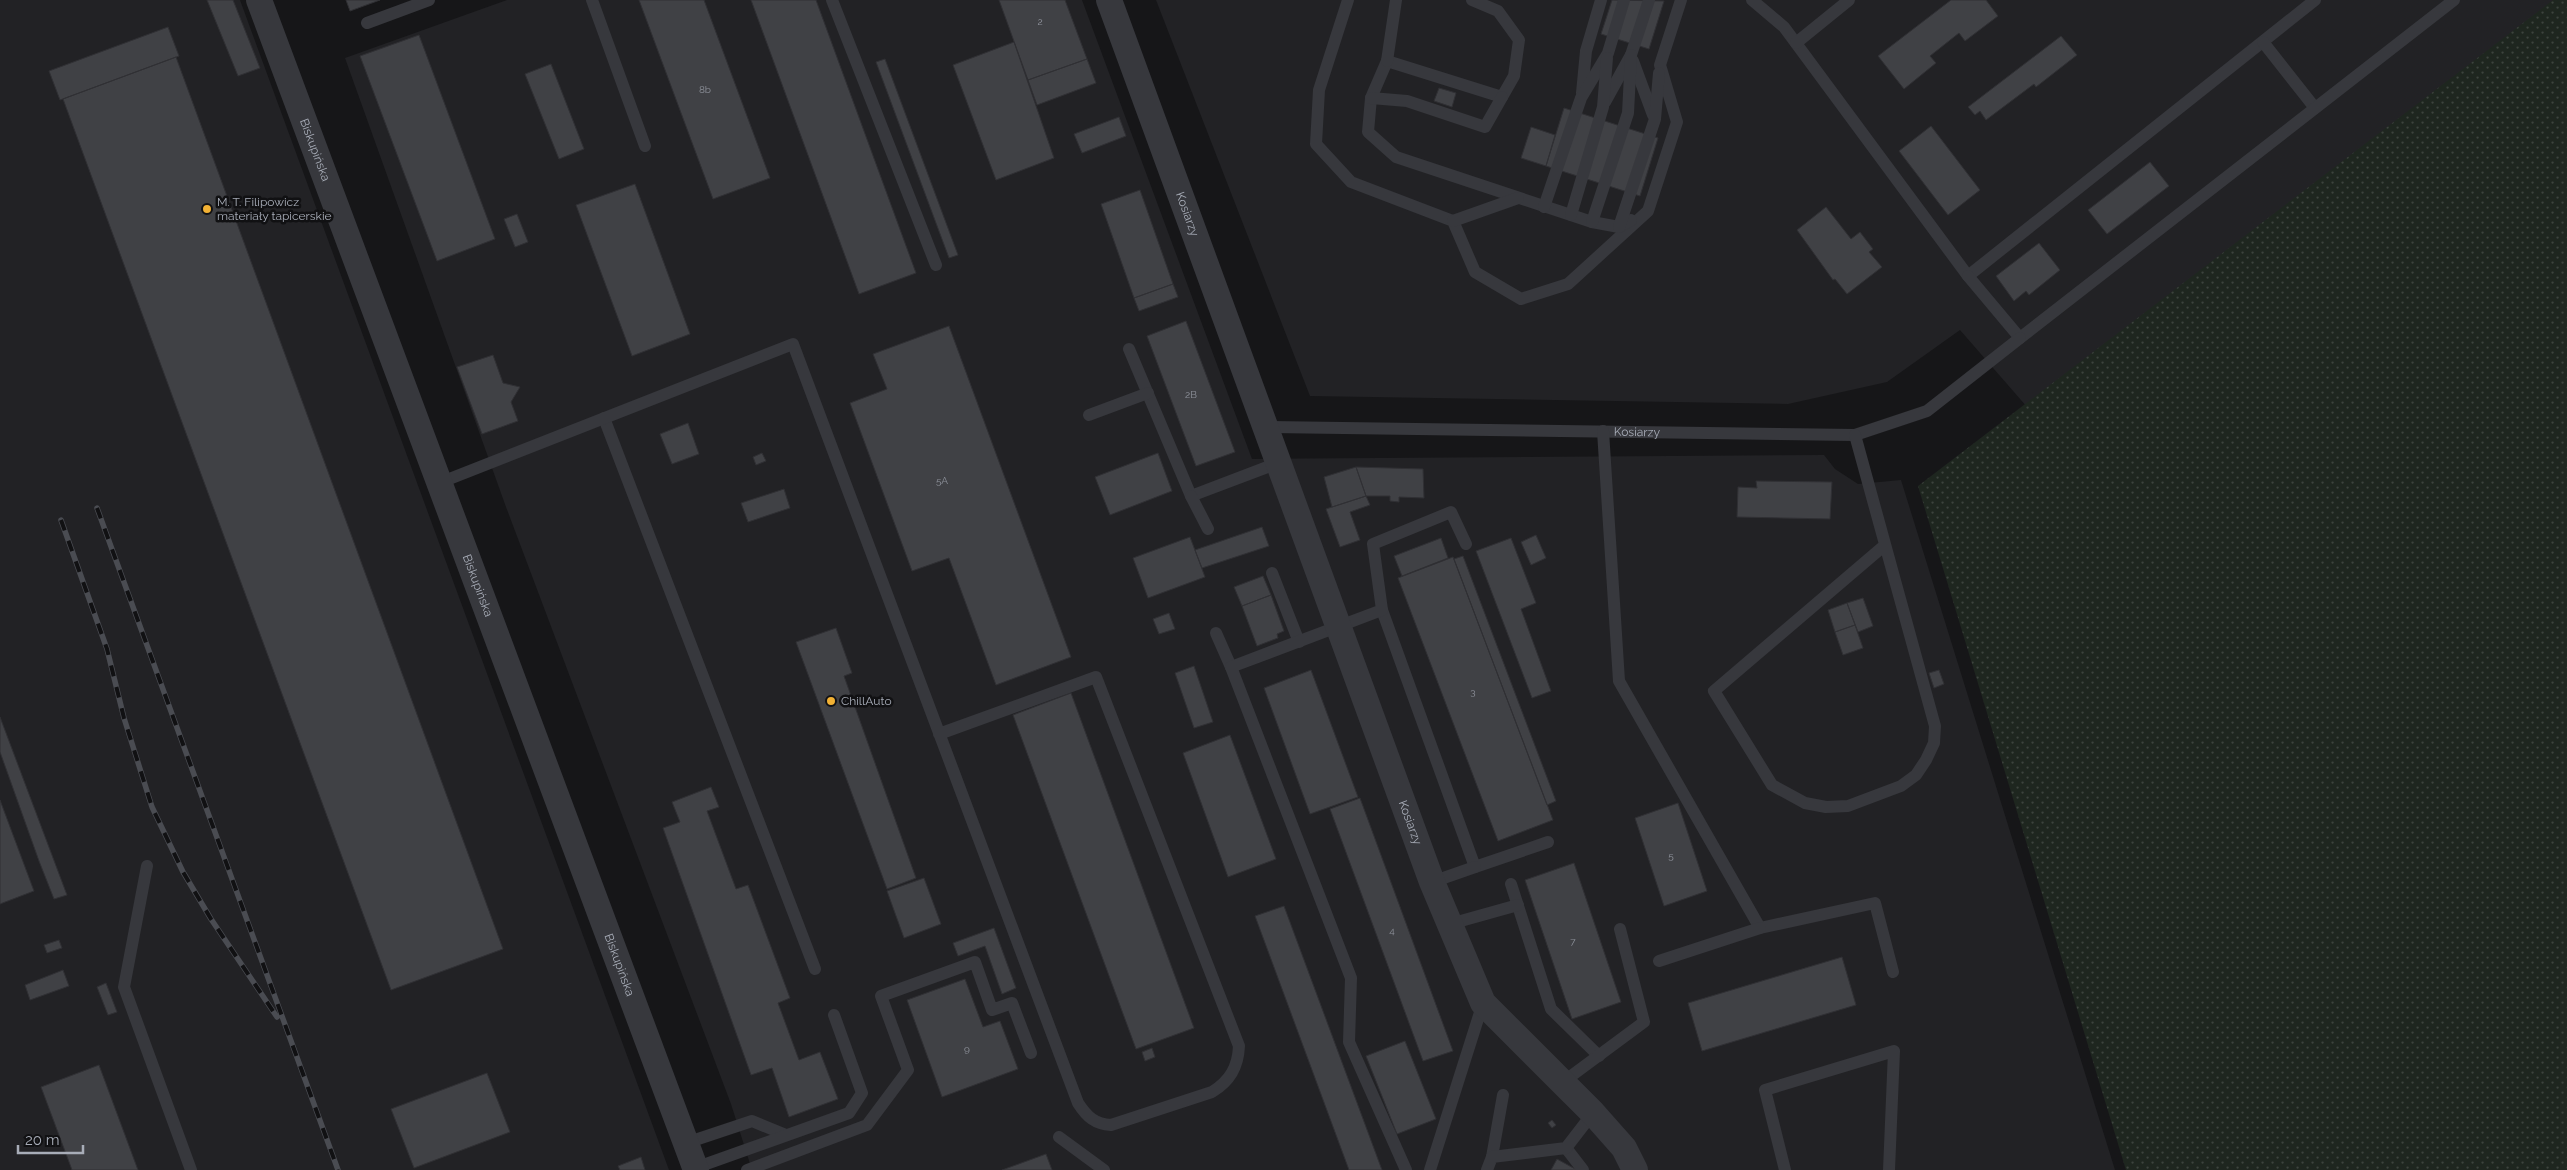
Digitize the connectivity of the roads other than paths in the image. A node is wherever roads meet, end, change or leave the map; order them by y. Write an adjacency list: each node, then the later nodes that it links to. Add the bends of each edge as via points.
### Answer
1 (260, 0): 51 (street, Biskupińska)
2 (429, 0): 17 (lane)
3 (592, 0): 32 (lane)
4 (832, 0): 40 (lane)
5 (1109, 0): 47 (street, Kosiarzy)
6 (1348, 0): 37 (lane, via 1319,90 1316,144 1351,182)
7 (1396, 0): 22 (lane)
8 (1472, 0): 25 (lane, via 1498,11 1519,40 1514,76)
9 (1601, 0): 27 (lane, via 1586,51)
10 (1624, 0): 20 (lane)
11 (1649, 0): 21 (lane)
12 (1681, 0): 23 (lane)
13 (1752, 0): 19 (lane, via 1784,27)
14 (1849, 0): 19 (lane)
15 (2316, 0): 18 (lane)
16 (2454, 0): 29 (lane, Kosiarzy)
17 (367, 23)
18 (2263, 42): 29 (lane); 41 (lane)
19 (1796, 43): 41 (lane)
20 (1608, 53): 27 (lane); 28 (lane)
21 (1631, 55): 24 (lane); 28 (lane); 30 (lane)
22 (1387, 61): 25 (lane); 26 (lane)
23 (1660, 65): 24 (lane); 31 (lane); 35 (lane, via 1677,122)
24 (1644, 89): 30 (lane); 31 (lane)
25 (1502, 97): 26 (lane, via 1486,128 1406,101)
26 (1371, 98): 33 (lane, via 1368,132 1396,157)
27 (1581, 98): 34 (lane)
28 (1603, 107): 36 (lane)
29 (2315, 108): 42 (lane, Kosiarzy)
30 (1628, 113): 38 (lane)
31 (1655, 119): 39 (lane)
32 (645, 146)
33 (1518, 198): 34 (lane); 37 (lane)
34 (1544, 207): 36 (lane)
35 (1648, 211): 37 (lane, via 1568,284 1521,299 1475,272); 39 (lane)
36 (1571, 215): 38 (lane)
37 (1453, 220)
38 (1592, 222): 39 (lane)
39 (1619, 227)
40 (936, 265)
41 (1968, 276): 42 (lane)
42 (2020, 338): 49 (lane, Kosiarzy, via 1927,411)
43 (1130, 349): 44 (lane)
44 (1148, 393): 45 (lane); 52 (lane)
45 (1088, 415)
46 (604, 418): 51 (lane); 62 (lane, via 793,344); 73 (lane)
47 (1265, 427): 48 (lane, Kosiarzy); 50 (street, Kosiarzy)
48 (1603, 432): 49 (lane, Kosiarzy); 70 (lane, via 1619,681)
49 (1855, 435): 55 (lane)
50 (1278, 463): 52 (lane); 58 (street, Kosiarzy)
51 (439, 483): 84 (street, Biskupińska)
52 (1190, 496): 53 (lane)
53 (1208, 529)
54 (1466, 544): 57 (lane, via 1451,512 1372,544)
55 (1885, 545): 55 (lane, via 1935,726 1934,744 1916,774 1901,786 1848,806 1826,807 1805,803 1772,785 1714,691)
56 (1272, 573): 60 (lane)
57 (1382, 610): 58 (lane); 65 (lane)
58 (1339, 628): 60 (lane); 66 (street, Kosiarzy)
59 (1216, 633): 61 (lane)
60 (1299, 642): 61 (lane)
61 (1231, 667): 91 (lane, via 1351,978 1349,1042)
62 (939, 734): 62 (lane, via 1084,1112 1100,1124 1111,1125 1212,1092 1224,1085 1238,1060 1238,1046 1096,677)
63 (1548, 842): 65 (lane)
64 (147, 866): 88 (lane, via 124,987)
65 (1476, 867): 66 (lane)
66 (1432, 882): 69 (street, Kosiarzy)
67 (1511, 884): 68 (lane)
68 (1518, 905): 69 (lane); 78 (lane, via 1551,1009)
69 (1450, 924): 75 (street, Kosiarzy)
70 (1760, 928): 72 (lane); 74 (lane, via 1875,903)
71 (1620, 929): 78 (lane, via 1644,1022)
72 (1659, 961)
73 (814, 970)
74 (1893, 972)
75 (1483, 1003): 79 (street, Kosiarzy); 92 (lane)
76 (834, 1015): 82 (lane, via 862,1093 849,1112)
77 (1031, 1053): 89 (lane, via 1012,1003 992,1010 975,962 881,996 908,1070 867,1125)
78 (1598, 1056): 79 (lane)
79 (1563, 1082): 81 (street, Kosiarzy)
80 (1503, 1095): 86 (lane)
81 (1593, 1113): 85 (lane); 95 (street, Kosiarzy, via 1624,1148)
82 (786, 1135): 84 (lane, via 752,1121); 87 (lane)
83 (1059, 1137): 90 (lane)
84 (686, 1143): 87 (street, Biskupińska)
85 (1566, 1148): 86 (lane); 94 (lane)
86 (1492, 1157): 93 (lane)
87 (695, 1169)
88 (191, 1170)
89 (747, 1170)
90 (1104, 1170)
91 (1406, 1170)
92 (1430, 1170)
93 (1487, 1170)
94 (1582, 1170)
95 (1635, 1170)
96 (1785, 1170): 97 (lane, via 1764,1090 1894,1052)
97 (1889, 1170)

